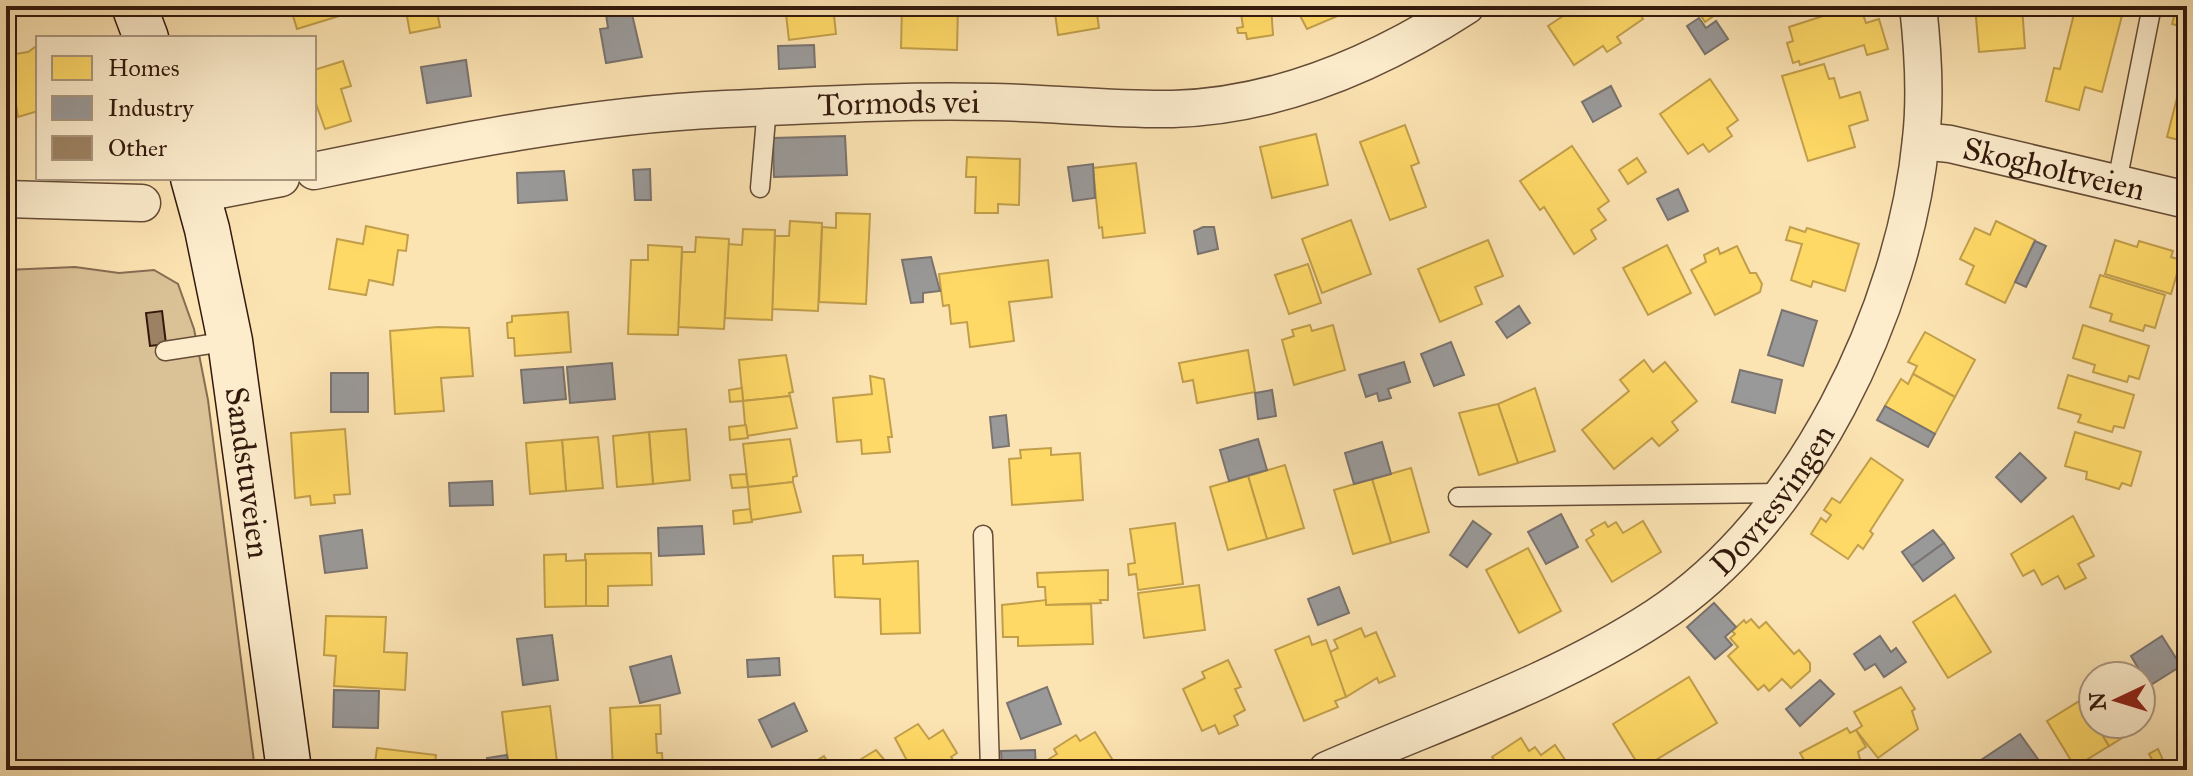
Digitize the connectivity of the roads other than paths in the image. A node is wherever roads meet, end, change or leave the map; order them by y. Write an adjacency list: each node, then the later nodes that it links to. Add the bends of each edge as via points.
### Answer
1 (1466, 6): 4 (street, Tormods vei, via 1382,55 1311,85 1244,102 1174,109 900,101)
2 (1918, 6): 5 (street, Dovresvingen)
3 (2152, 6): 8 (lane)
4 (767, 107): 6 (street, Tormods vei, via 517,132); 10 (lane)
5 (1921, 141): 8 (street, Skogholtveien); 16 (street, Dovresvingen, via 1904,229 1860,363 1837,411)
6 (316, 171)
7 (260, 180): 9 (street)
8 (2117, 182): 12 (street, Skogholtveien)
9 (195, 186): 14 (street, Sandstuveien)
10 (760, 188)
11 (6, 199): 13 (street)
12 (2187, 200)
13 (142, 203)
14 (230, 341): 15 (lane); 19 (street, Sandstuveien)
15 (165, 351)
16 (1783, 493): 17 (lane); 21 (street, Dovresvingen, via 1725,560 1657,616 1587,659)
17 (1458, 497)
18 (983, 535): 20 (lane)
19 (289, 770)
20 (990, 770)
21 (1327, 770)

